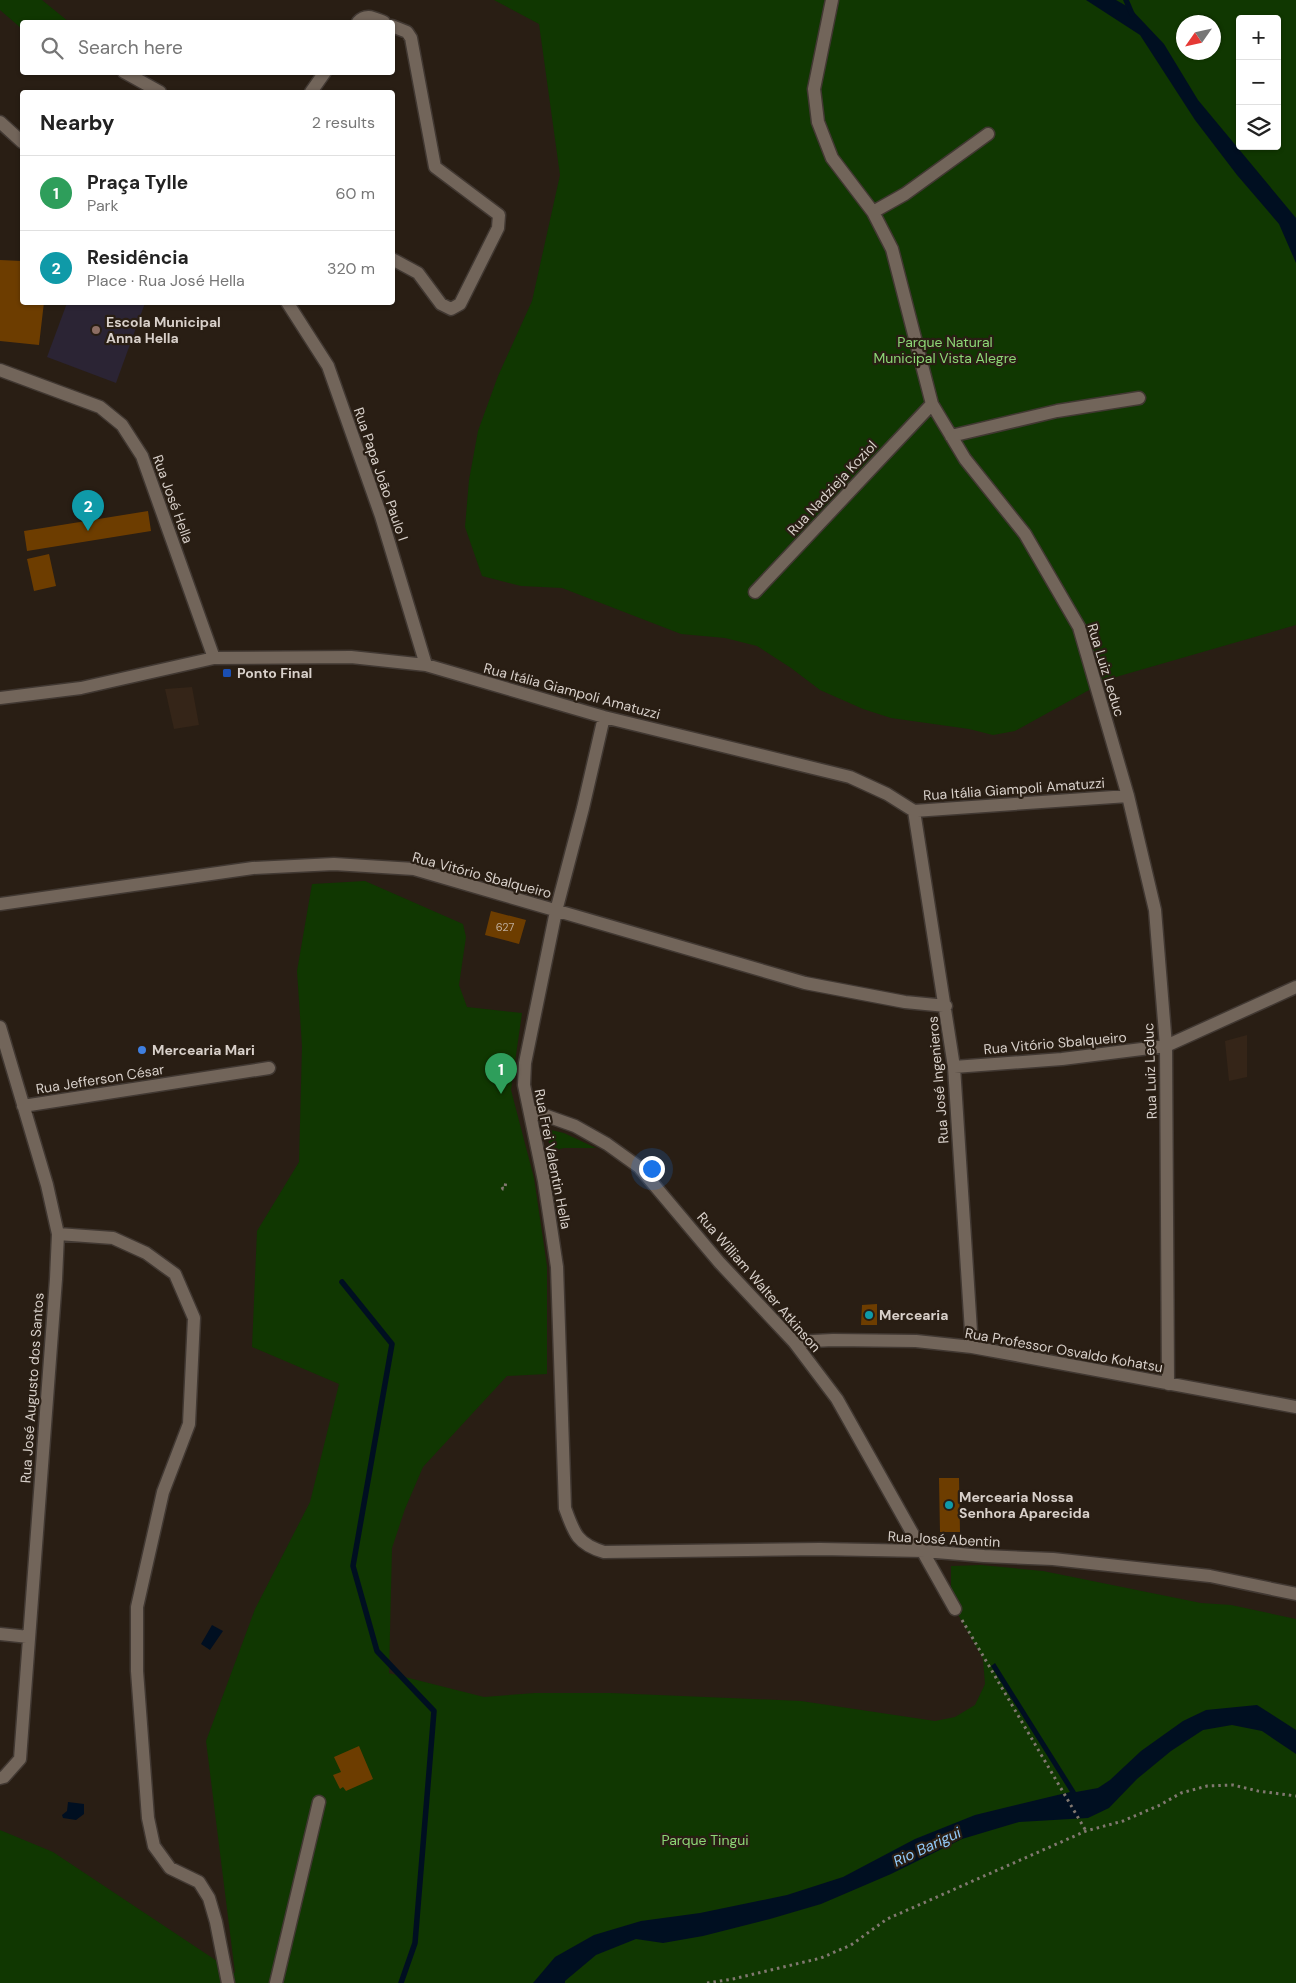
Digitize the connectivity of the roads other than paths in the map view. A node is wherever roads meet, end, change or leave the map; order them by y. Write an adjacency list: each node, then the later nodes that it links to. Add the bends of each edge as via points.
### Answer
1 (832, 0): 12 (street, Rua Luiz Leduc, via 814,89 818,122 832,158)
2 (360, 20): 3 (street, via 369,16)
3 (379, 20)
4 (395, 27): 13 (street, via 407,32 411,38 435,167 499,215 498,228 460,304 451,309 441,304 418,273)
5 (129, 75): 7 (street)
6 (323, 75): 8 (street)
7 (156, 90)
8 (312, 90)
9 (0, 122): 11 (street)
10 (988, 134): 12 (street, via 905,194)
11 (20, 140)
12 (874, 212): 17 (street, Rua Luiz Leduc, via 892,249)
13 (395, 261)
14 (289, 305): 21 (street, Rua Papa João Paulo I, via 328,366 381,516)
15 (0, 370): 20 (street, Rua José Hella, via 100,407 122,425 142,456)
16 (1139, 398): 18 (street, via 1056,410)
17 (932, 404): 18 (street, Rua Luiz Leduc); 19 (street, Rua Nadzieja Koziol)
18 (951, 436): 24 (street, Rua Luiz Leduc, via 965,459 1025,534 1079,627)
19 (755, 592)
20 (214, 658): 21 (street, Rua Itália Giampoli Amatuzzi, via 350,657); 22 (street, Rua Itália Giampoli Amatuzzi, via 81,688)
21 (426, 665): 23 (street, Rua Itália Giampoli Amatuzzi)
22 (0, 698)
23 (604, 717): 25 (street, Rua Itália Giampoli Amatuzzi, via 850,777); 27 (street, Rua Frei Valentin Hella)
24 (1128, 796): 25 (street, Rua Itália Giampoli Amatuzzi); 31 (street, Rua Luiz Leduc, via 1155,910)
25 (914, 812): 29 (street, Rua José Ingenieros)
26 (0, 904): 27 (street, Rua Vitório Sbalqueiro, via 253,868 334,864 414,869)
27 (556, 911): 29 (street, Rua Vitório Sbalqueiro, via 805,984); 35 (street, Rua Frei Valentin Hella, via 525,1063 524,1085)
28 (1296, 988): 31 (street, Rua Vitório Sbalqueiro)
29 (946, 1006): 32 (street, Rua José Ingenieros)
30 (0, 1027): 34 (street, Rua José Augusto dos Santos)
31 (1166, 1046): 32 (street, Rua Vitório Sbalqueiro, via 1062,1059); 39 (street, Rua Luiz Leduc)
32 (954, 1067): 38 (street, Rua José Ingenieros)
33 (269, 1068): 34 (street, Rua Jefferson César)
34 (23, 1106): 36 (street, Rua José Augusto dos Santos)
35 (530, 1110): 37 (street, Rua William Walter Atkinson, via 575,1126 639,1167 719,1262); 41 (street, Rua Frei Valentin Hella, via 557,1267 565,1508 574,1532)
36 (58, 1234): 46 (street, Rua José Augusto dos Santos); 49 (street, via 113,1238 146,1253 175,1274 194,1318 189,1424 163,1492 138,1607 137,1671 148,1818 154,1846 170,1868 199,1882 209,1898)
37 (794, 1342): 38 (street, Rua Professor Osvaldo Kohatsu, via 916,1341); 42 (street, Rua William Walter Atkinson, via 837,1398)
38 (972, 1347): 39 (street, Rua Professor Osvaldo Kohatsu)
39 (1168, 1384): 40 (street, Rua Professor Osvaldo Kohatsu)
40 (1296, 1407)
41 (589, 1548): 42 (street, Rua José Abentin, via 604,1552)
42 (924, 1551): 43 (street, Rua José Abentin, via 1053,1558 1210,1576); 44 (street, Rua William Walter Atkinson)
43 (1296, 1594)
44 (955, 1609)
45 (0, 1634): 46 (street)
46 (29, 1637): 47 (street, Rua José Augusto dos Santos, via 20,1759)
47 (0, 1778)
48 (319, 1802): 50 (street)
49 (228, 1983)
50 (276, 1983)

